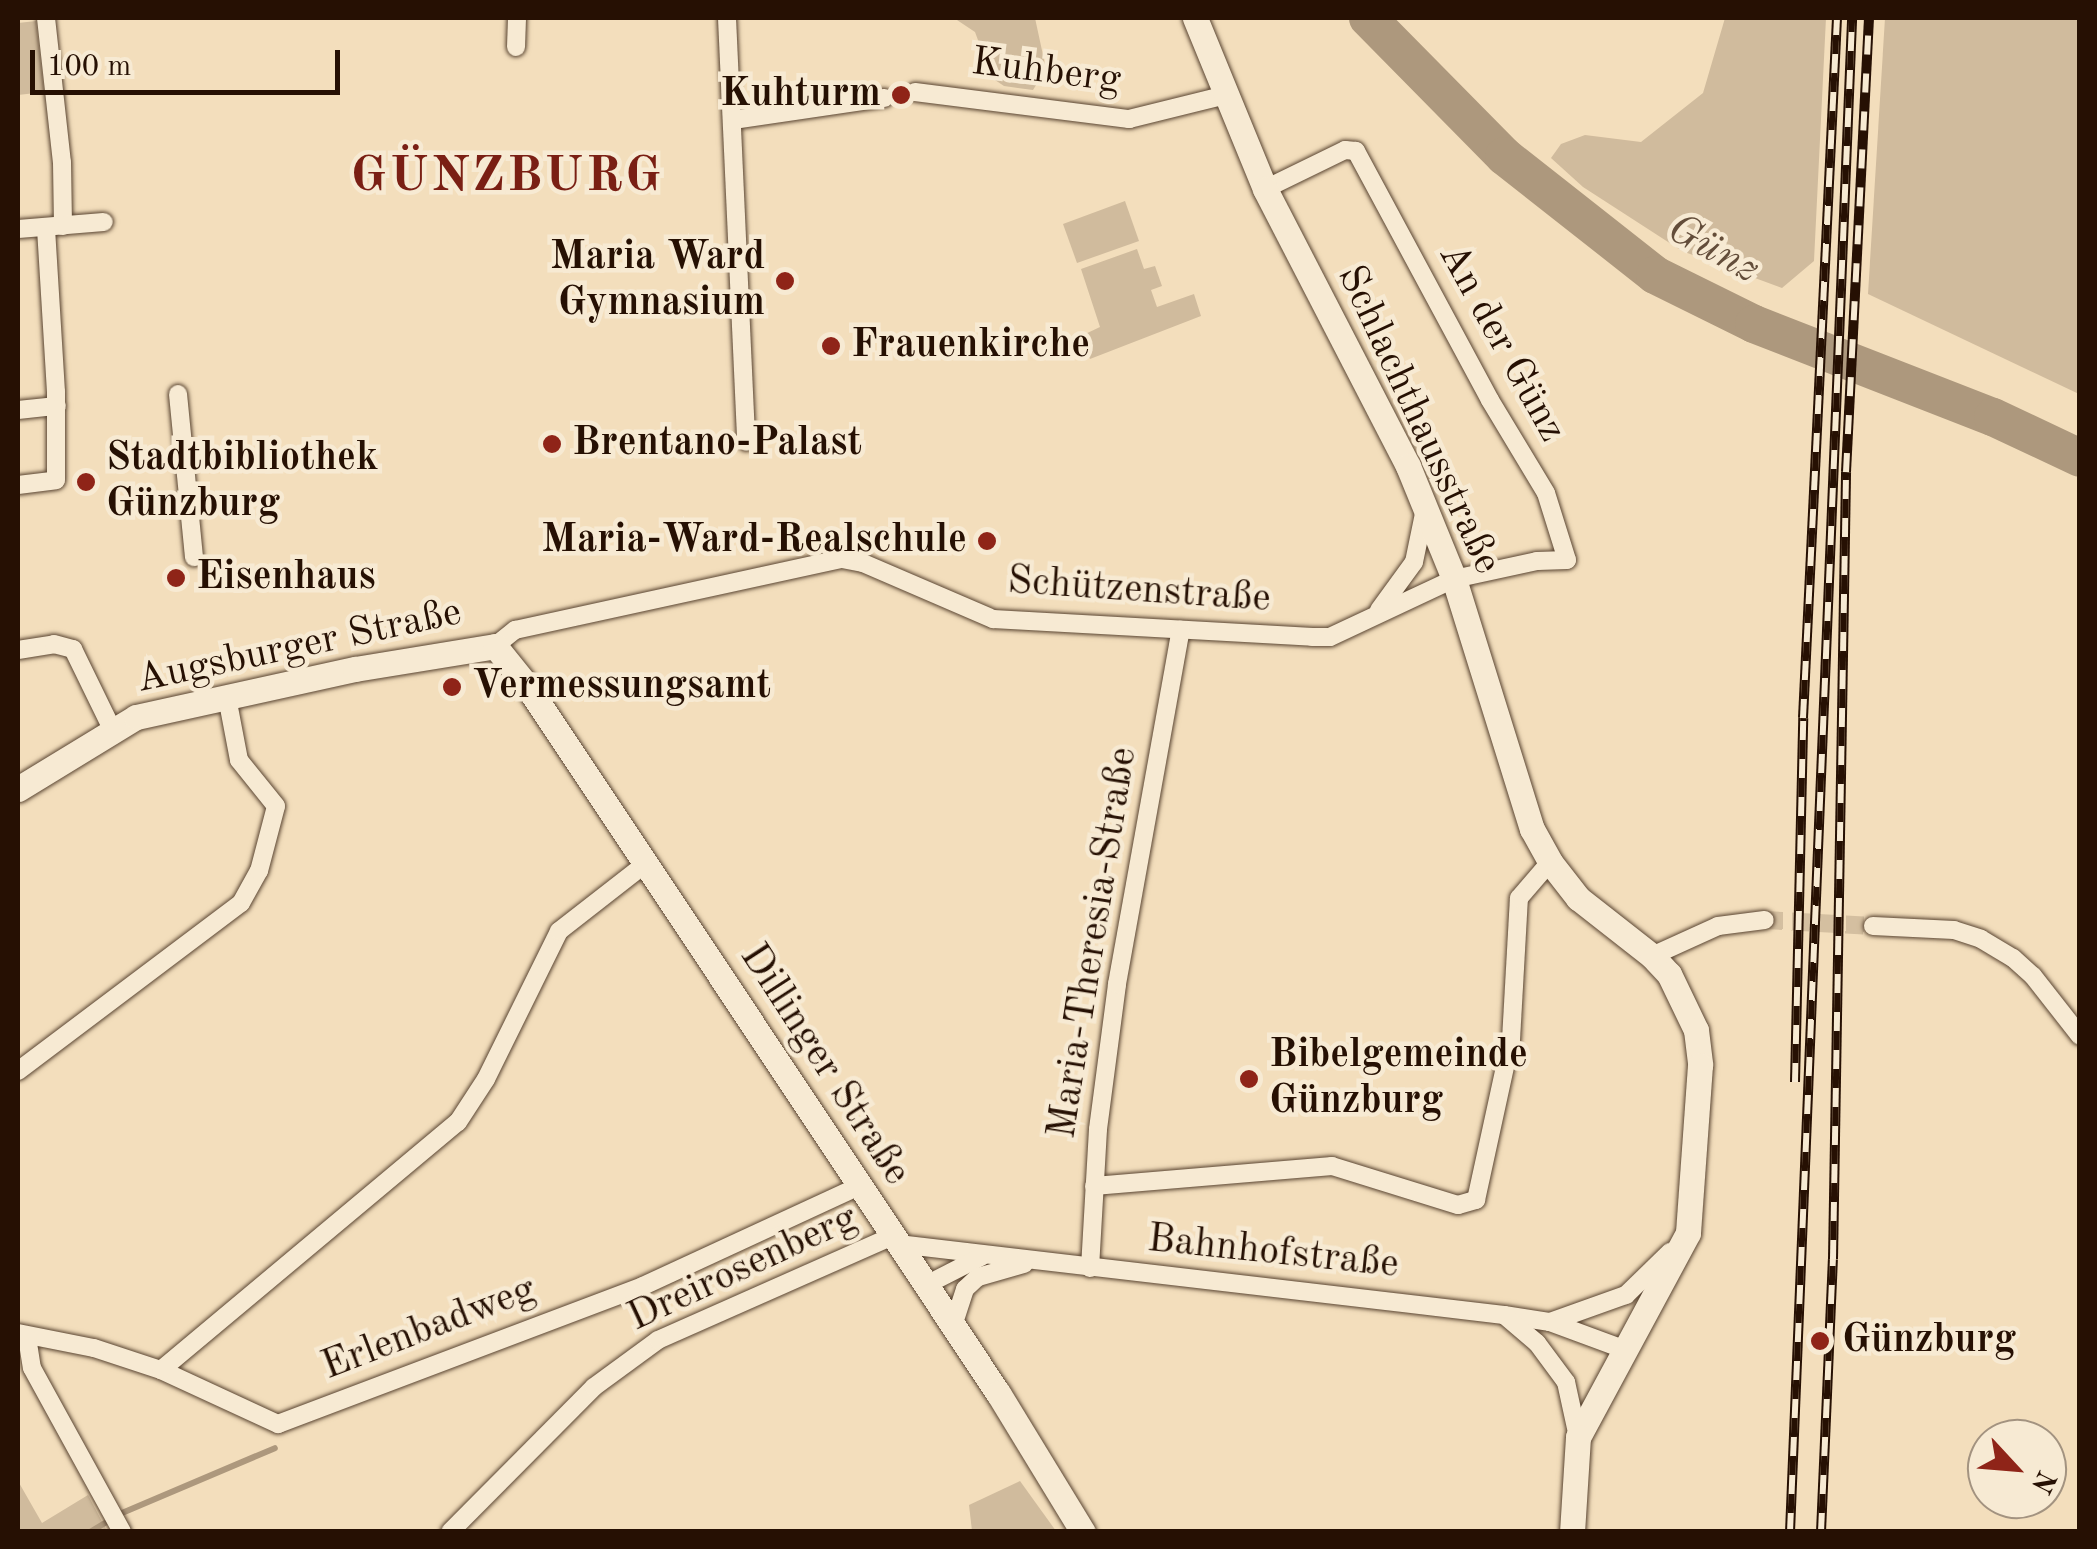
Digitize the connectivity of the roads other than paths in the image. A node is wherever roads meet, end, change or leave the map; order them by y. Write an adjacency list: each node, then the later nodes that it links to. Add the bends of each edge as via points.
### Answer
1 (46, 18): 12 (street, via 62,162)
2 (517, 18): 5 (street)
3 (727, 18): 9 (street)
4 (1195, 18): 7 (main road, Schlachthausstraße)
5 (516, 46)
6 (914, 92): 7 (street, Kuhberg, via 1130,120)
7 (1226, 95): 10 (main road, Schlachthausstraße)
8 (884, 98): 9 (street)
9 (733, 120): 17 (street)
10 (1266, 189): 19 (main road, Schlachthausstraße); 21 (street, An der Günz, via 1345,150 1356,151 1546,493 1567,560)
11 (104, 222): 12 (street)
12 (55, 226): 13 (street); 15 (street)
13 (18, 228)
14 (178, 394): 20 (street)
15 (57, 406): 16 (street); 18 (street, via 56,480)
16 (18, 410)
17 (746, 442)
18 (18, 484)
19 (1425, 508): 21 (main road, Schlachthausstraße); 22 (street, Schützenstraße, via 1414,562)
20 (194, 558)
21 (1454, 578): 22 (street, Schützenstraße); 29 (main road, Schlachthausstraße, via 1519,796)
22 (1377, 614): 23 (street, Schützenstraße, via 1330,637)
23 (1181, 630): 24 (street, Schützenstraße, via 993,619 842,558 516,630); 37 (street, Maria-Theresia-Straße, via 1117,984)
24 (495, 646): 26 (main road, Augsburger Straße); 30 (main road, Dillinger Straße)
25 (18, 650): 27 (street, via 54,644 74,649)
26 (227, 698): 27 (main road, Augsburger Straße, via 136,717); 35 (street, via 239,760 276,806 259,871 241,903)
27 (112, 729): 28 (main road, Augsburger Straße)
28 (18, 789)
29 (1550, 862): 33 (main road, Schlachthausstraße, via 1578,898); 37 (street, via 1519,898 1510,1040 1476,1200 1458,1205 1332,1166)
30 (645, 864): 36 (main road, Dillinger Straße); 49 (street, via 559,931 458,1122)
31 (1765, 920): 33 (street, via 1718,926)
32 (1873, 926): 34 (street, via 1954,930 1980,939 2033,976)
33 (1652, 956): 38 (main road, Schlachthausstraße, via 1686,1002 1696,1030 1700,1065)
34 (2080, 1036)
35 (18, 1072)
36 (859, 1186): 39 (main road, Dillinger Straße); 49 (street, Erlenbadweg, via 642,1286 278,1424)
37 (1094, 1186): 42 (street, Maria-Theresia-Straße)
38 (1688, 1233): 45 (street, Bahnhofstraße, via 1626,1296); 48 (main road)
39 (896, 1240): 40 (street, Bahnhofstraße); 43 (main road, Dillinger Straße); 52 (street, Dreirosenberg, via 658,1340 594,1387)
40 (982, 1256): 41 (street, Bahnhofstraße); 43 (street)
41 (1035, 1260): 42 (street, Bahnhofstraße); 46 (street, Bahnhofstraße, via 978,1277 965,1289)
42 (1090, 1268): 44 (street, Bahnhofstraße)
43 (926, 1285): 46 (main road, Dillinger Straße)
44 (1504, 1315): 45 (street, Bahnhofstraße); 50 (street, via 1537,1343 1566,1382)
45 (1550, 1322): 48 (street, Bahnhofstraße)
46 (953, 1326): 53 (main road, Dillinger Straße)
47 (22, 1335): 49 (street, Erlenbadweg); 51 (street, via 32,1368)
48 (1622, 1349): 50 (main road)
49 (161, 1370)
50 (1578, 1437): 54 (main road)
51 (120, 1529)
52 (450, 1532)
53 (1083, 1532)
54 (1572, 1532)

